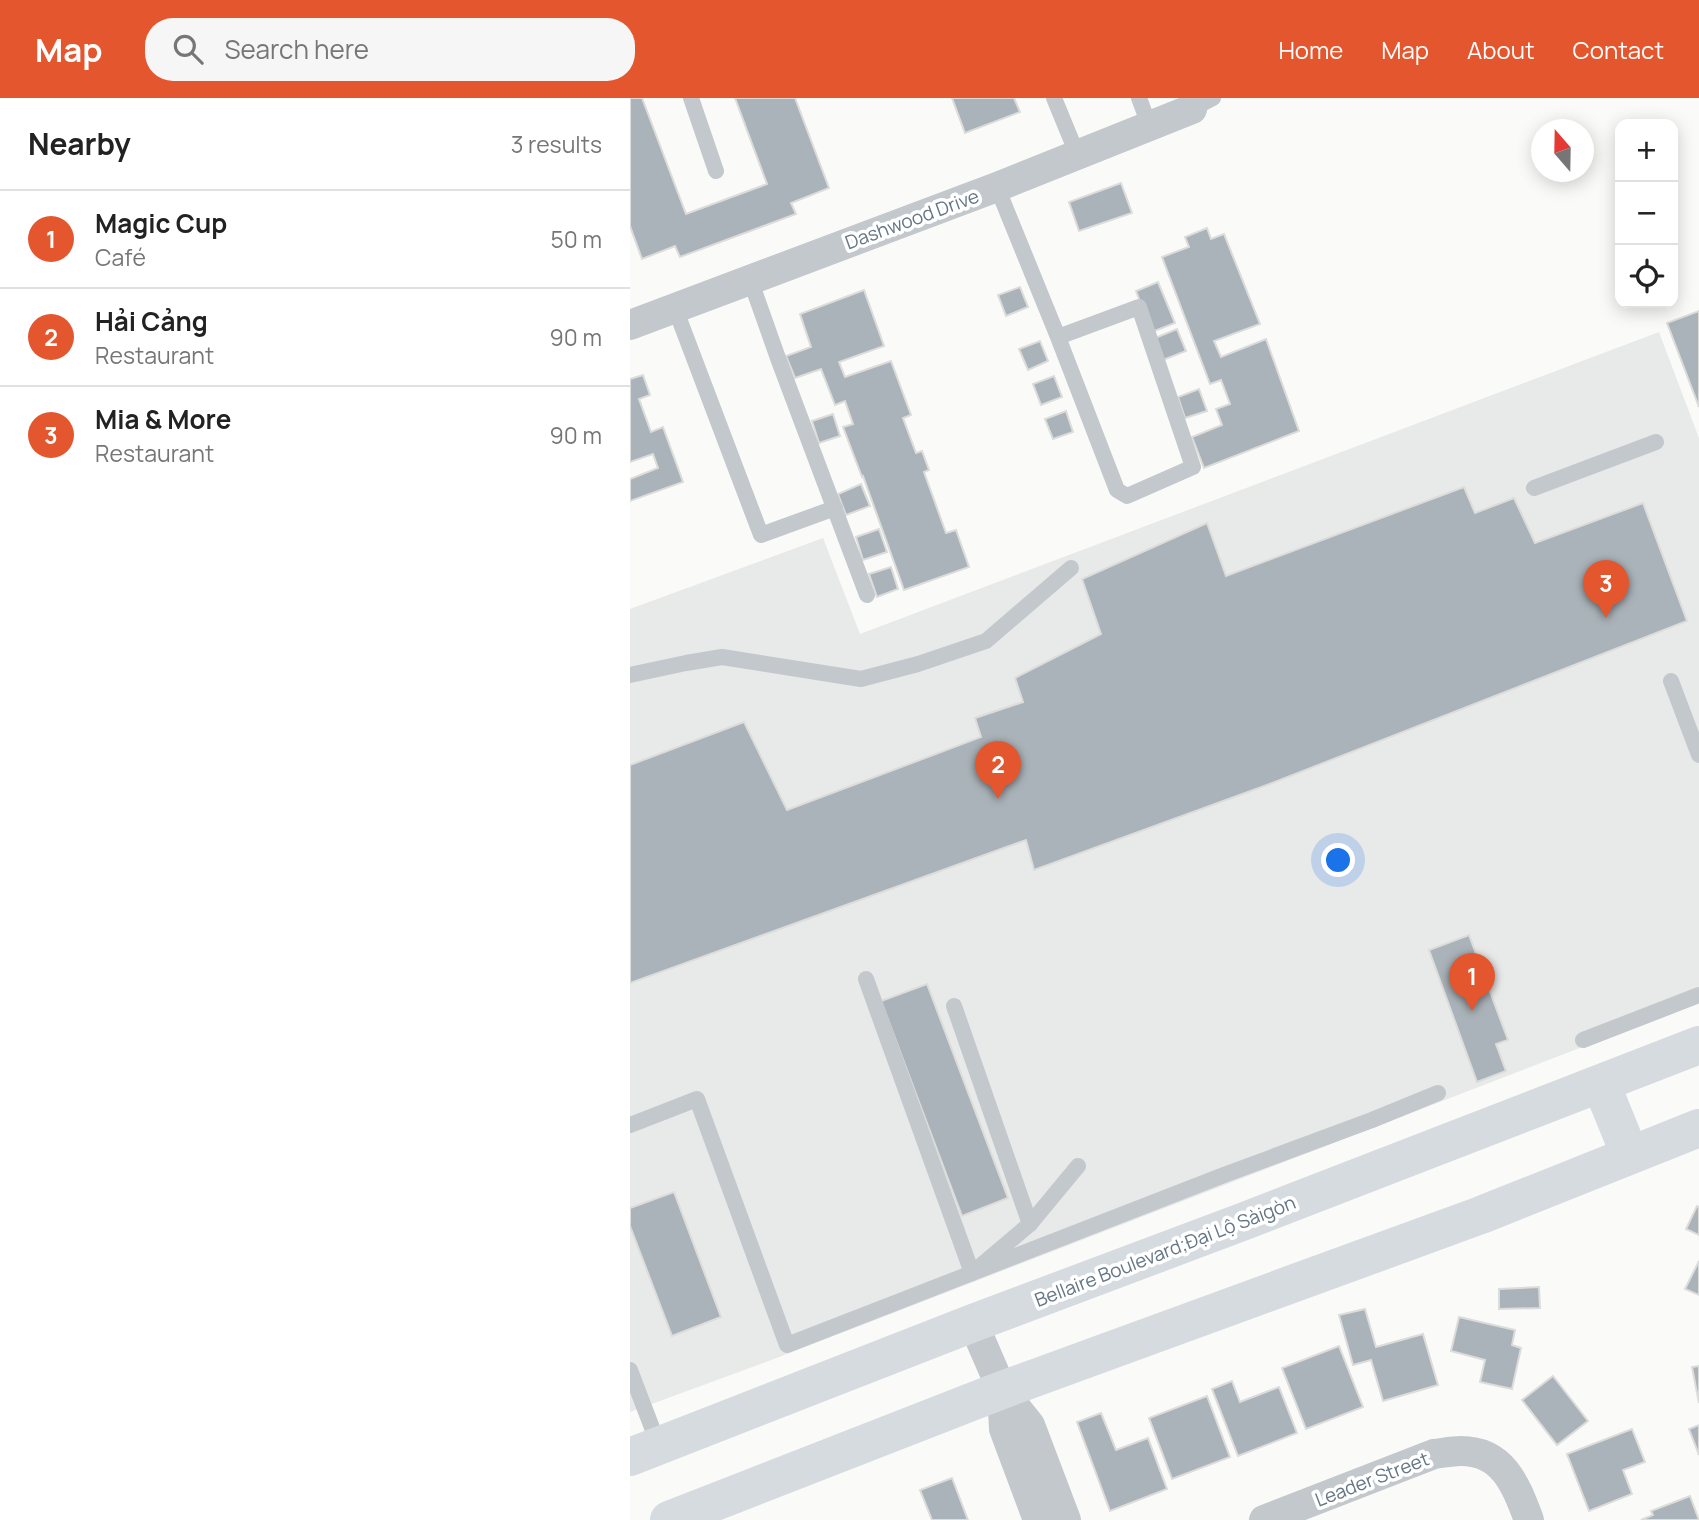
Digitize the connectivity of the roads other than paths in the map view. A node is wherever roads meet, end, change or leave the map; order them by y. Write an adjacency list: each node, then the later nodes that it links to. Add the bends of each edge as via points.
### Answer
1 (691, 98): 6 (lane)
2 (1054, 98): 5 (lane)
3 (1203, 104): 4 (street, Dashwood Drive)
4 (1144, 112): 5 (street, Dashwood Drive)
5 (1077, 154): 7 (street, Dashwood Drive)
6 (716, 171)
7 (997, 187): 8 (street, Dashwood Drive); 11 (lane)
8 (750, 279): 9 (street, Dashwood Drive); 14 (lane)
9 (675, 308): 10 (street, Dashwood Drive); 14 (lane, via 761,535)
10 (630, 325)
11 (1058, 337): 11 (lane, via 1117,490 1127,496 1193,467 1139,307)
12 (1656, 442): 13 (lane)
13 (1534, 488)
14 (835, 508): 16 (lane)
15 (1070, 568): 17 (lane, via 986,641 861,679 722,657)
16 (867, 595)
17 (630, 675)
18 (1671, 681): 19 (lane)
19 (1699, 755)
20 (866, 979): 32 (lane)
21 (1699, 995): 23 (lane)
22 (954, 1006): 31 (lane)
23 (1583, 1040)
24 (1699, 1045): 25 (main road, Bellaire Boulevard;Đại Lộ Sàigòn)
25 (1601, 1084): 29 (main road); 33 (main road, Bellaire Boulevard;Đại Lộ Sàigòn)
26 (1438, 1093): 32 (lane)
27 (630, 1125): 32 (lane, via 697,1099 788,1345)
28 (1699, 1128): 29 (main road)
29 (1630, 1155): 35 (main road, via 1468,1220)
30 (1078, 1166): 31 (lane)
31 (1030, 1224): 32 (lane)
32 (972, 1273)
33 (973, 1323): 35 (street); 36 (main road, Bellaire Boulevard;Đại Lộ Sàigòn)
34 (631, 1373): 36 (lane)
35 (1002, 1390): 37 (main road); 38 (street, via 1004,1429); 39 (street, via 1030,1425)
36 (644, 1451)
37 (669, 1520)
38 (1038, 1520)
39 (1066, 1520)
40 (1264, 1520): 41 (street, Leader Street, via 1434,1454 1473,1451 1487,1455 1509,1475)
41 (1529, 1520)

